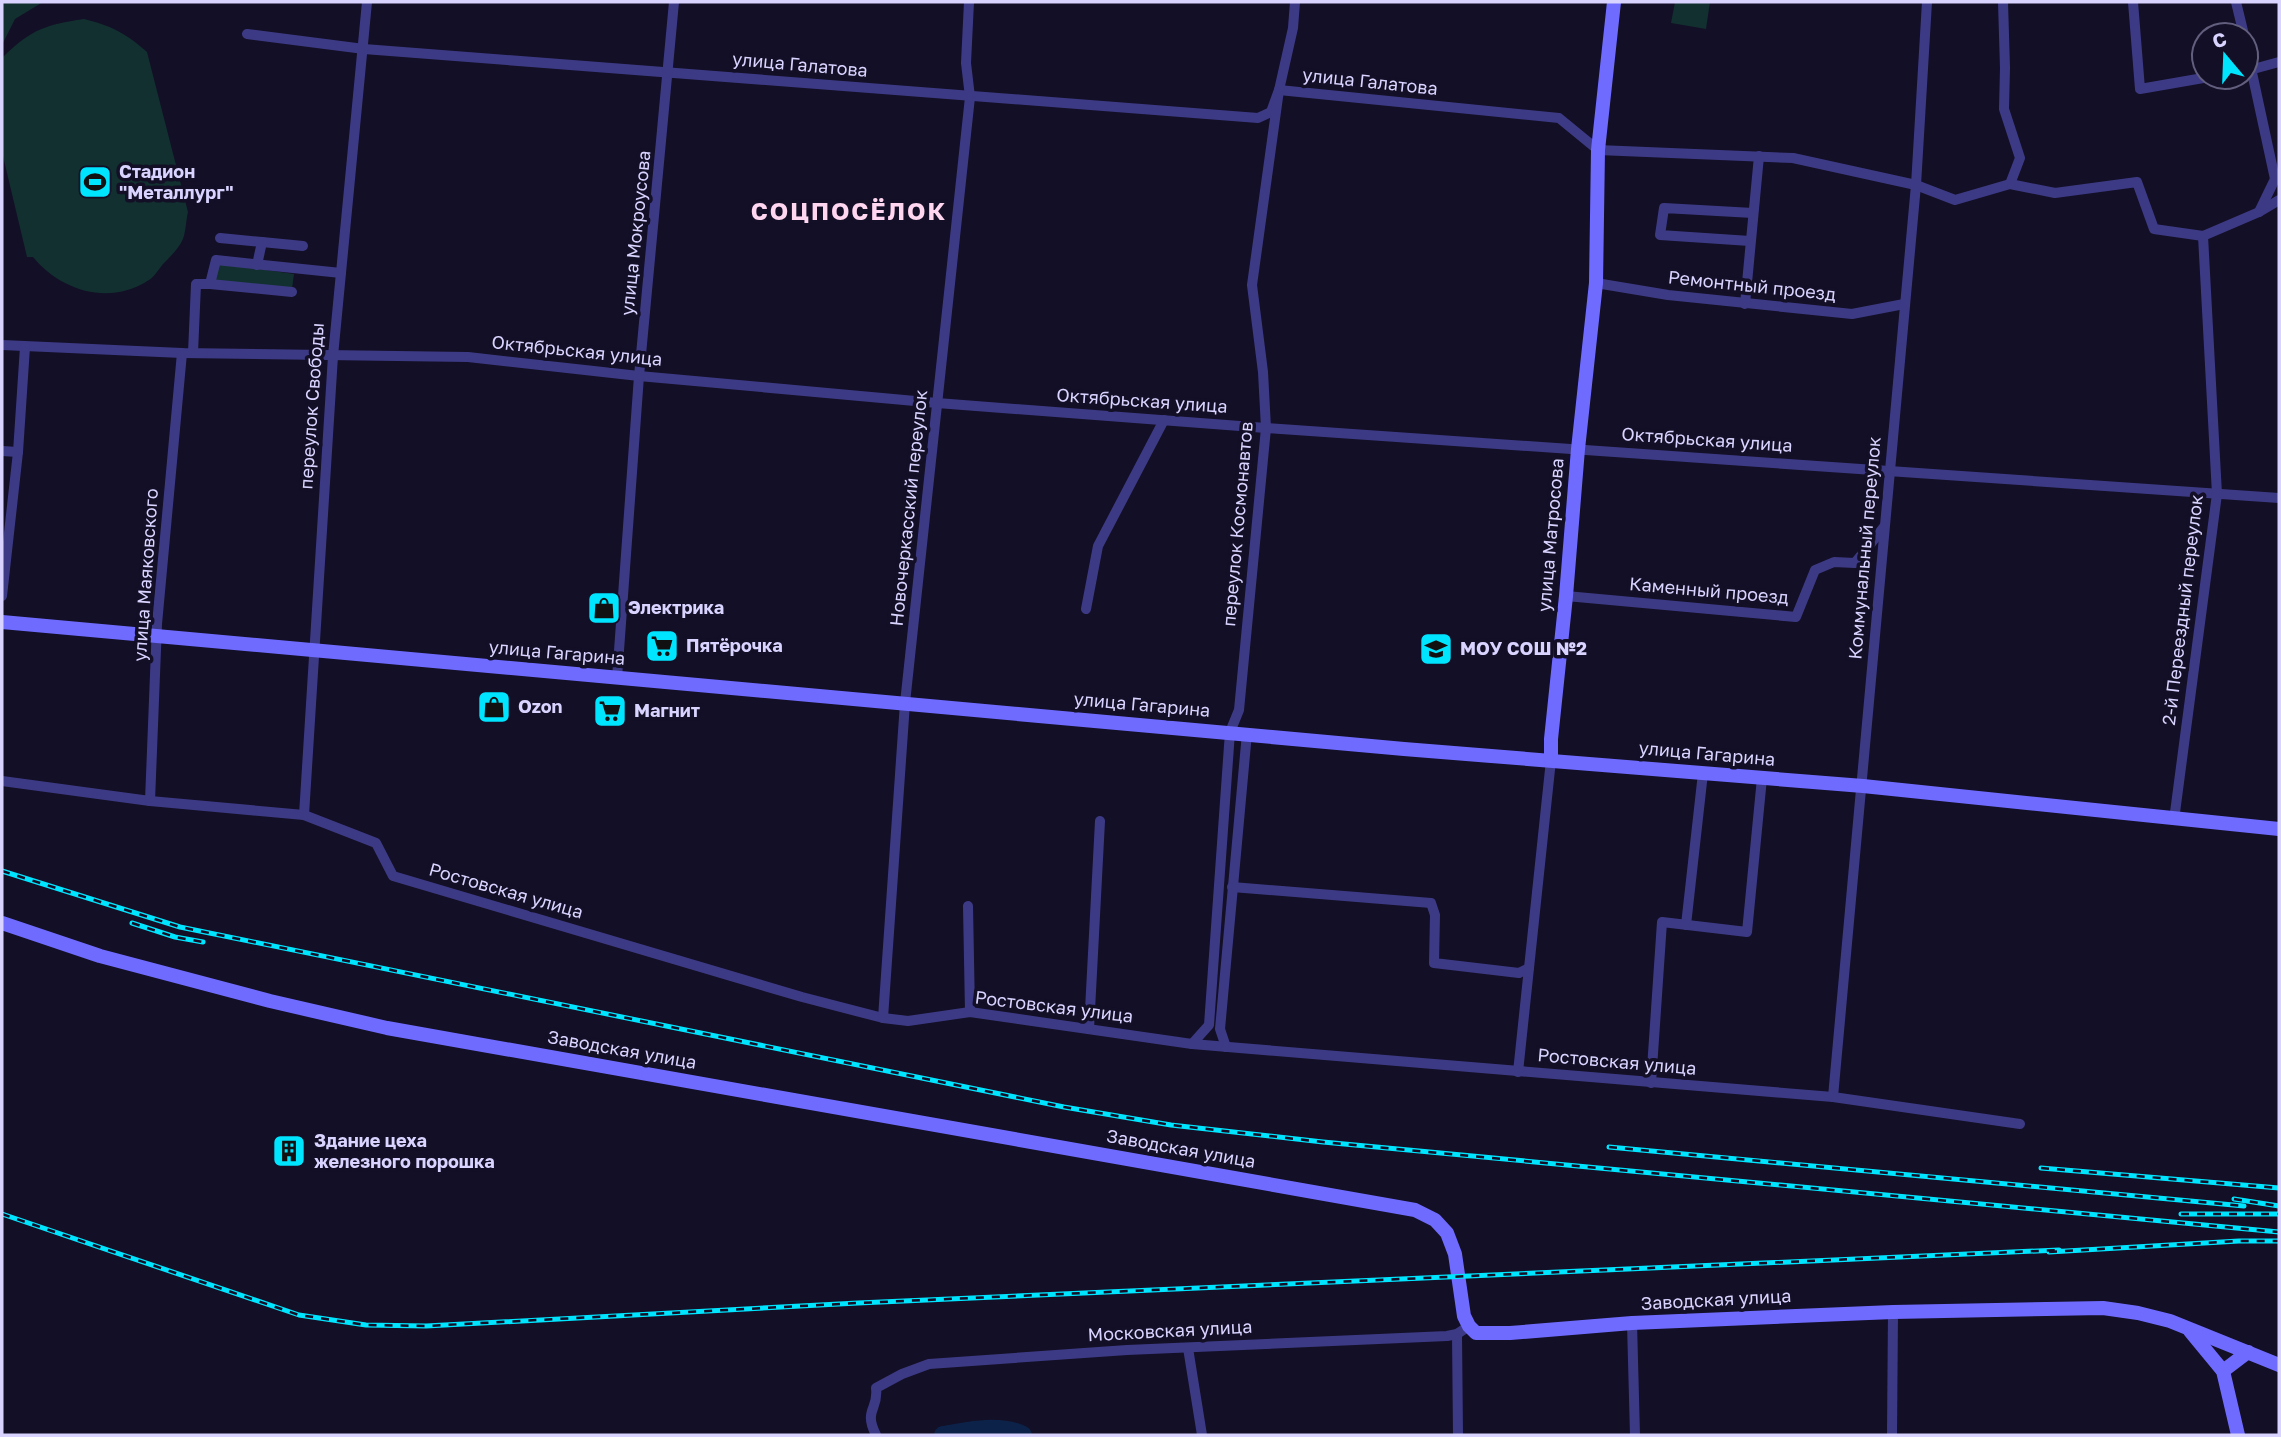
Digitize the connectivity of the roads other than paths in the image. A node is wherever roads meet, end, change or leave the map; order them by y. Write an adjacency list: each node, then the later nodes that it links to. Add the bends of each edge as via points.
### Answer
1 (367, 2): 12 (street, переулок Свободы)
2 (674, 2): 15 (street, улица Мокроусова)
3 (969, 2): 19 (street, Новочеркасский переулок, via 966,63)
4 (1295, 2): 17 (street, переулок Космонавтов)
5 (1614, 2): 20 (main road, улица Матросова)
6 (1927, 2): 23 (street, Коммунальный переулок)
7 (2003, 2): 22 (street, via 2004,109 2020,158)
8 (2133, 2): 16 (street, via 2140,89)
9 (2236, 2): 10 (street)
10 (2241, 21)
11 (247, 34): 12 (street, улица Галатова)
12 (364, 49): 15 (street, улица Галатова); 33 (street, переулок Свободы)
13 (2279, 62): 14 (street)
14 (2260, 67)
15 (669, 72): 19 (street, улица Галатова); 43 (street, улица Мокроусова)
16 (2190, 80)
17 (1279, 90): 19 (street, улица Галатова, via 1271,112 1258,118); 20 (street, улица Галатова, via 1559,118); 46 (street, переулок Космонавтов, via 1252,285)
18 (2254, 91): 25 (street, via 2276,179)
19 (970, 97): 44 (street, Новочеркасский переулок)
20 (1598, 150): 21 (street); 34 (main road, улица Матросова)
21 (1759, 156): 23 (street, via 1793,158); 26 (street)
22 (2010, 184): 23 (street, via 1955,200); 27 (street, via 2055,193 2137,182 2154,229)
23 (1916, 185): 38 (street, Коммунальный переулок)
24 (2279, 200): 25 (street)
25 (2259, 212): 27 (street)
26 (1753, 213): 30 (street); 30 (street, via 1664,208 1660,235)
27 (2203, 236): 51 (street, 2-й Переездный переулок)
28 (220, 238): 29 (street)
29 (262, 242): 31 (street); 32 (street)
30 (1751, 242): 37 (street)
31 (303, 246)
32 (257, 265): 33 (street); 35 (street, via 216,260)
33 (341, 273): 42 (street, переулок Свободы)
34 (1596, 283): 37 (street, Ремонтный проезд); 47 (main road, улица Матросова)
35 (210, 284): 36 (street); 41 (street, улица Маяковского, via 196,284)
36 (292, 292)
37 (1745, 304): 38 (street, Ремонтный проезд, via 1852,314)
38 (1904, 304): 50 (street, Коммунальный переулок)
39 (2, 345): 40 (street, Октябрьская улица)
40 (25, 347): 41 (street, Октябрьская улица); 49 (street)
41 (187, 353): 42 (street, Октябрьская улица); 58 (street, улица Маяковского)
42 (333, 356): 43 (street, Октябрьская улица, via 467,357); 59 (street, переулок Свободы)
43 (639, 376): 44 (street, Октябрьская улица); 60 (street, улица Мокроусова)
44 (937, 402): 45 (street, Октябрьская улица); 61 (street, Новочеркасский переулок)
45 (1164, 420): 46 (street, Октябрьская улица); 56 (street, via 1098,546)
46 (1266, 428): 47 (street, Октябрьская улица); 62 (street, переулок Космонавтов, via 1239,710)
47 (1577, 449): 50 (street, Октябрьская улица); 55 (main road, улица Матросова)
48 (2, 451): 49 (street)
49 (18, 452): 54 (street)
50 (1889, 470): 51 (street, Октябрьская улица); 53 (street, Коммунальный переулок)
51 (2217, 494): 52 (street, Октябрьская улица); 71 (street, 2-й Переездный переулок)
52 (2279, 498)
53 (1884, 527): 55 (street, Каменный проезд, via 1855,564 1834,562 1815,570 1796,617); 68 (street, Коммунальный переулок)
54 (2, 596)
55 (1566, 596): 64 (main road, улица Матросова)
56 (1086, 608)
57 (2, 622): 58 (main road, улица Гагарина)
58 (158, 638): 59 (main road, улица Гагарина); 69 (street, улица Маяковского)
59 (313, 649): 60 (main road, улица Гагарина); 70 (street, переулок Свободы)
60 (617, 678): 61 (main road, улица Гагарина)
61 (905, 703): 62 (main road, улица Гагарина); 80 (street, Новочеркасский переулок)
62 (1230, 732): 63 (main road, улица Гагарина); 82 (street, переулок Космонавтов, via 1209,1025)
63 (1247, 733): 64 (main road, улица Гагарина); 74 (street)
64 (1551, 760): 65 (main road, улица Гагарина); 78 (street, улица Матросова)
65 (1703, 772): 66 (main road, улица Гагарина); 77 (street)
66 (1762, 778): 68 (main road, улица Гагарина); 77 (street, via 1747,932)
67 (2, 781): 69 (street, Ростовская улица)
68 (1863, 786): 71 (main road, улица Гагарина); 86 (street, Коммунальный переулок)
69 (150, 801): 70 (street, Ростовская улица)
70 (304, 815): 80 (street, Ростовская улица, via 376,843 393,876)
71 (2174, 820): 73 (main road, улица Гагарина)
72 (1100, 821): 81 (street)
73 (2279, 830)
74 (1232, 887): 78 (street, via 1431,903 1434,963 1519,973); 83 (street, via 1220,1030)
75 (968, 906): 79 (street)
76 (2, 923): 91 (main road, Заводская улица, via 100,956 387,1028 1415,1210 1435,1220 1452,1244)
77 (1686, 925): 85 (street, via 1662,922)
78 (1529, 968): 84 (street, улица Матросова)
79 (970, 1013): 80 (street, Ростовская улица); 81 (street, Ростовская улица)
80 (883, 1018)
81 (1089, 1030): 82 (street, Ростовская улица)
82 (1192, 1044): 83 (street, Ростовская улица)
83 (1226, 1046): 84 (street, Ростовская улица)
84 (1518, 1072): 85 (street, Ростовская улица)
85 (1651, 1083): 86 (street, Ростовская улица)
86 (1833, 1097): 87 (street, Ростовская улица)
87 (2020, 1124)
88 (1893, 1312): 89 (main road, Заводская улица); 90 (main road, Заводская улица, via 2103,1308); 100 (street)
89 (1632, 1324): 91 (main road, Заводская улица, via 1485,1334); 99 (street)
90 (2186, 1327): 93 (main road, Заводская улица); 95 (main road)
91 (1463, 1330): 92 (street, Московская улица); 98 (street)
92 (1188, 1348): 96 (street, Московская улица, via 929,1364 876,1388 870,1414); 97 (street)
93 (2248, 1352): 94 (main road, Заводская улица); 95 (main road)
94 (2279, 1365)
95 (2223, 1371): 101 (main road)
96 (876, 1435)
97 (1202, 1435)
98 (1458, 1435)
99 (1635, 1435)
100 (1892, 1435)
101 (2238, 1435)

